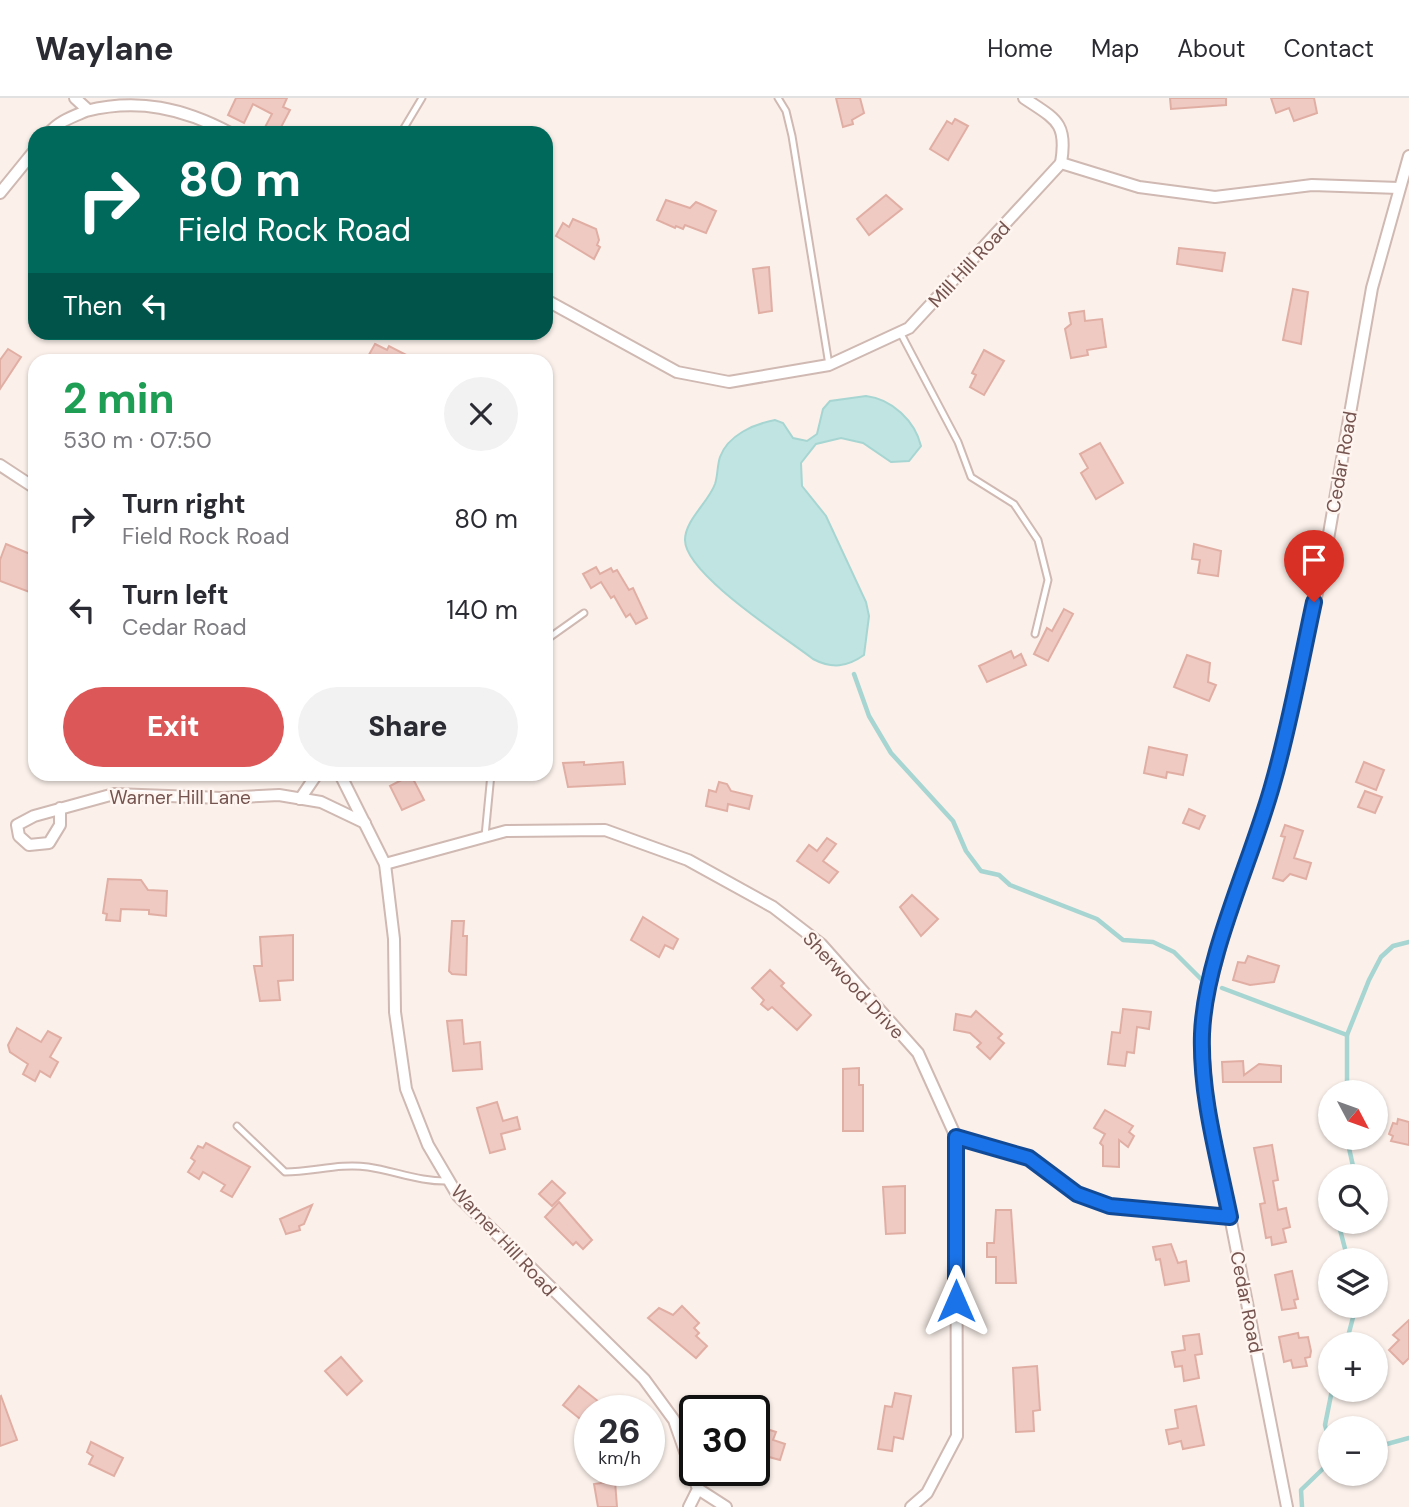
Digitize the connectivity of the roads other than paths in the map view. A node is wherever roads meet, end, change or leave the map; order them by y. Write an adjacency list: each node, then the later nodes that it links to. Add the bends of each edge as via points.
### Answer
1 (75, 98): 5 (street)
2 (422, 98): 8 (lane)
3 (778, 98): 16 (lane, via 786,111 794,149)
4 (1024, 98): 11 (street, via 1059,121 1065,140)
5 (88, 110): 6 (street); 7 (street, via 124,101 170,104)
6 (55, 126)
7 (216, 126)
8 (405, 126)
9 (1409, 156): 12 (street, Cedar Road)
10 (28, 159): 13 (street)
11 (1061, 163): 12 (street, via 1139,187 1215,197 1311,185); 15 (street, Mill Hill Road, via 909,328)
12 (1399, 188): 33 (street, Cedar Road, via 1371,288 1324,562 1274,783 1224,933 1204,1013 1207,1099)
13 (0, 193)
14 (553, 304): 16 (street, Mill Hill Road, via 677,372 729,382)
15 (900, 332): 16 (street, Mill Hill Road); 20 (lane, via 958,442 971,477 1014,504 1038,540 1048,580)
16 (829, 365)
17 (0, 465): 18 (street)
18 (28, 483)
19 (584, 613): 21 (lane)
20 (1035, 634)
21 (553, 635)
22 (312, 781): 25 (street)
23 (344, 781): 27 (street, Warner Hill Road)
24 (490, 781): 28 (lane)
25 (300, 799): 26 (street, Warner Hill Lane, via 114,793); 27 (street, Warner Hill Lane, via 321,802)
26 (60, 808)
27 (365, 823): 29 (street, Warner Hill Road)
28 (485, 836): 29 (street, Sherwood Drive); 31 (street, Sherwood Drive, via 506,831 605,830 688,860 773,907 821,944 918,1053)
29 (385, 864): 32 (street, Warner Hill Road, via 394,939 395,1012 407,1089 428,1145)
30 (237, 1126): 32 (lane, via 285,1172 366,1167 432,1182)
31 (956, 1137): 33 (street, via 1029,1158 1077,1194 1110,1206); 37 (street, via 957,1436 927,1493)
32 (449, 1181): 34 (street, Warner Hill Road, via 458,1196 644,1379 674,1420)
33 (1230, 1217): 38 (street, Cedar Road)
34 (698, 1489): 35 (street); 36 (street)
35 (689, 1507)
36 (726, 1507)
37 (911, 1507)
38 (1287, 1507)

